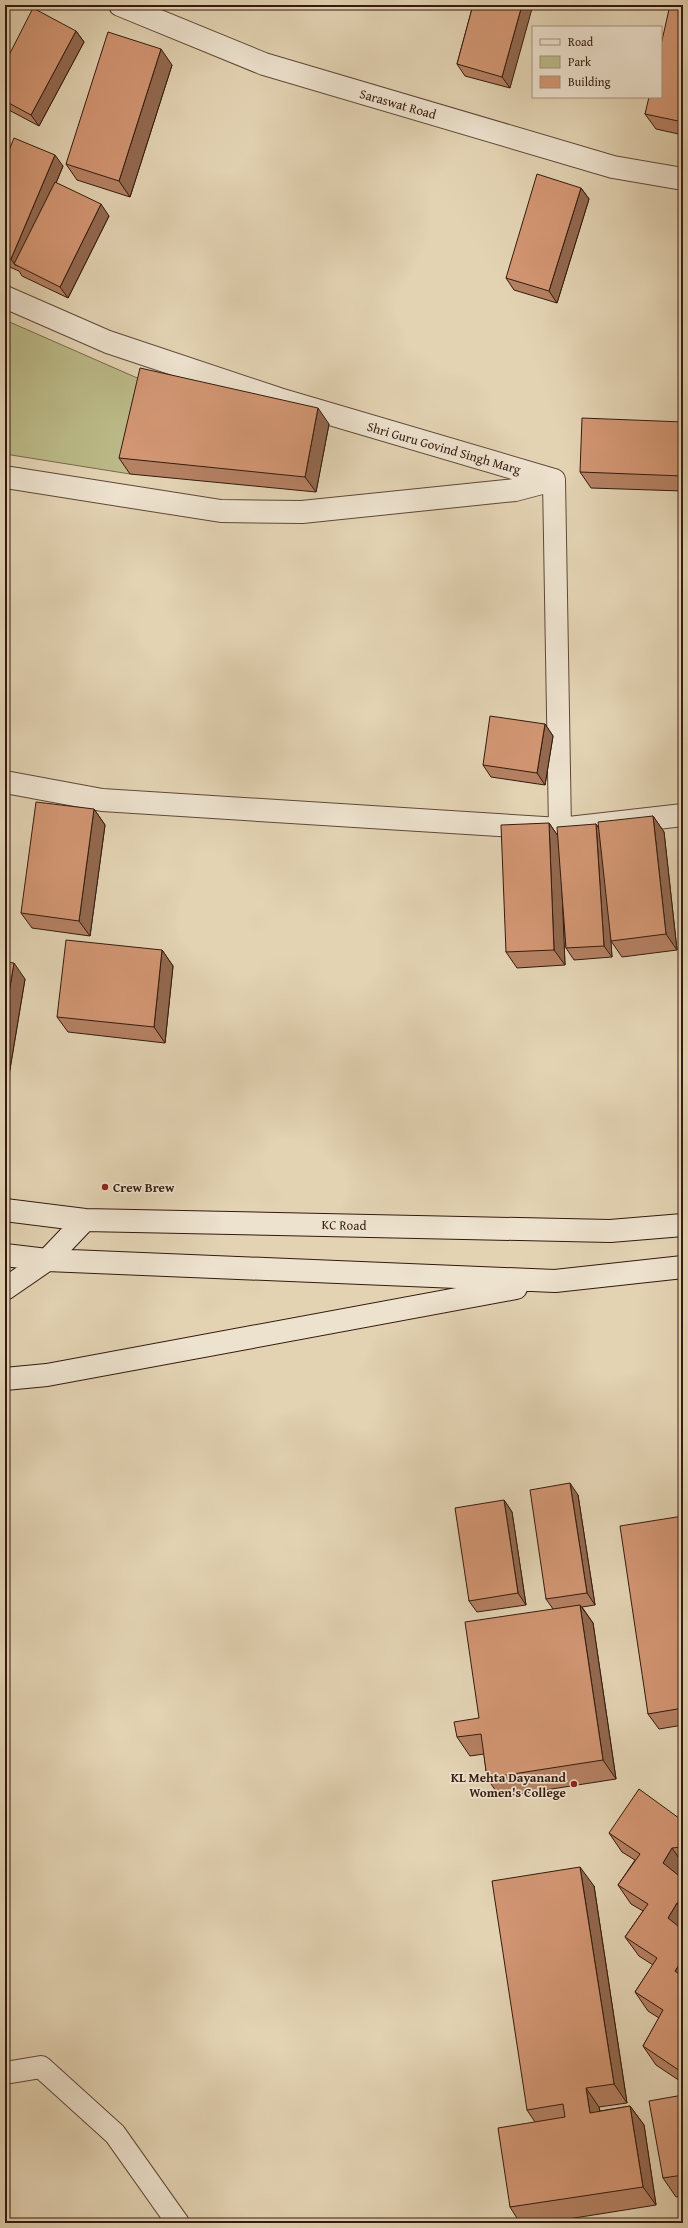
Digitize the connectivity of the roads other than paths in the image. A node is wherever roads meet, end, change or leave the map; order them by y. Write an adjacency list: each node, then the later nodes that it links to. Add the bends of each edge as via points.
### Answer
1 (120, 5): 2 (street, Saraswat Road, via 264,64 613,167)
2 (683, 179)
3 (5, 298): 5 (street, Shri Guru Govind Singh Marg, via 108,342 279,399)
4 (5, 477): 5 (street, via 221,511 302,512 515,490)
5 (554, 480): 8 (street)
6 (5, 782): 8 (street, via 102,800)
7 (683, 815): 8 (street)
8 (560, 829)
9 (5, 1210): 10 (street, KC Road)
10 (85, 1220): 11 (street, KC Road, via 610,1231); 13 (street)
11 (683, 1225)
12 (5, 1255): 13 (street)
13 (47, 1260): 15 (street); 16 (street)
14 (683, 1267): 15 (street)
15 (555, 1281): 17 (street, via 47,1375)
16 (5, 1289)
17 (5, 1379)
18 (5, 2073): 19 (street, via 41,2067 115,2134)
19 (178, 2223)

